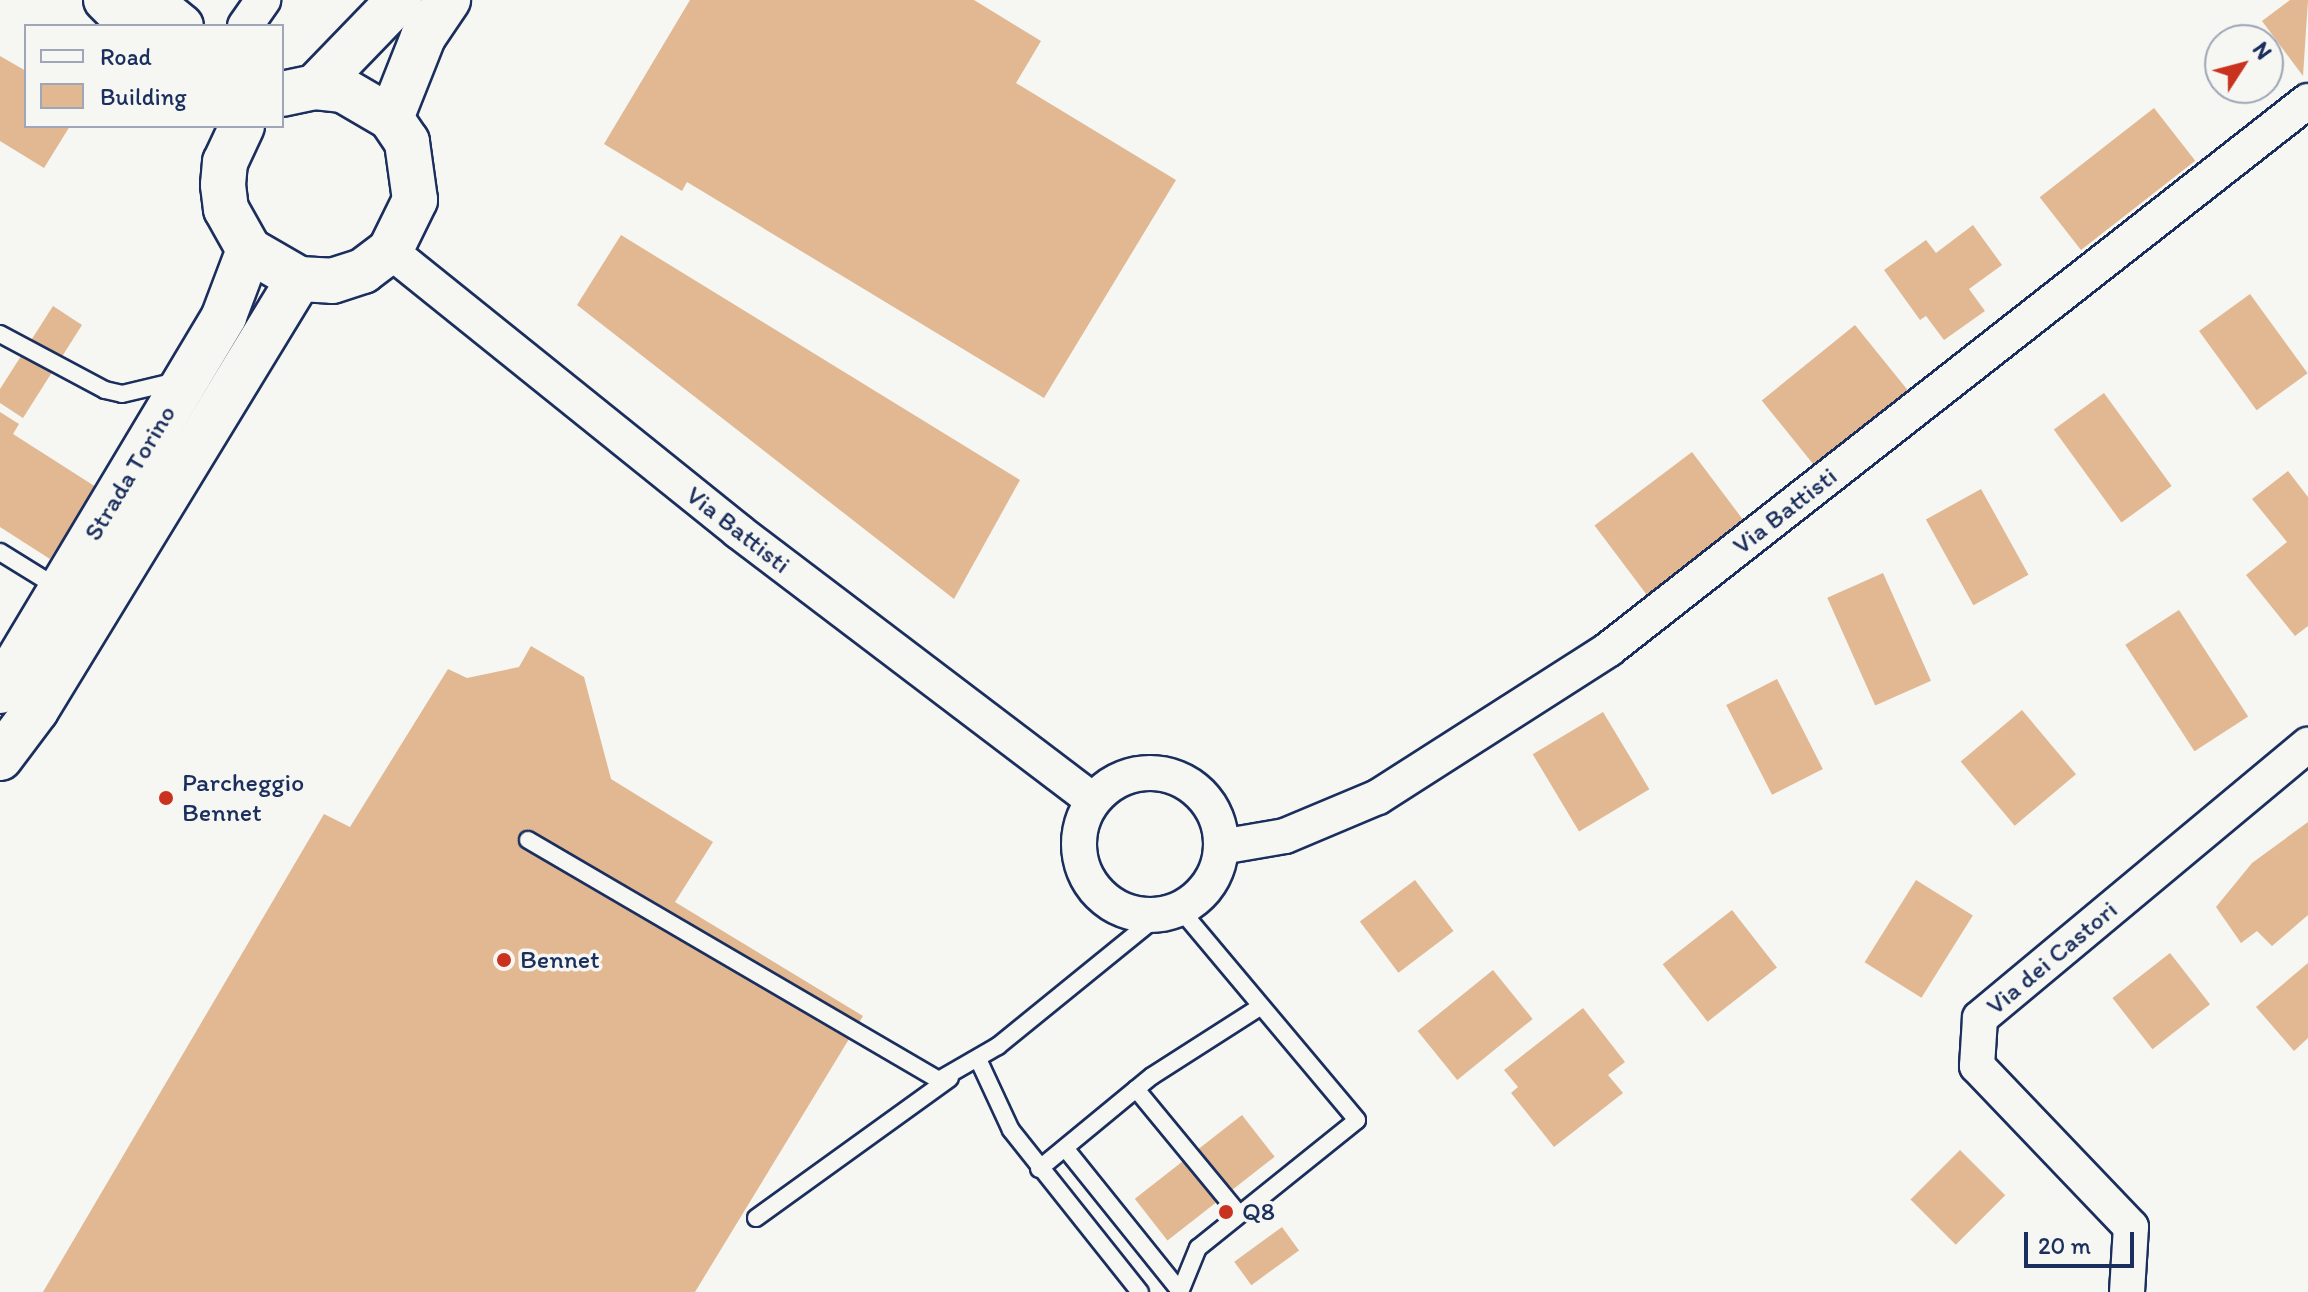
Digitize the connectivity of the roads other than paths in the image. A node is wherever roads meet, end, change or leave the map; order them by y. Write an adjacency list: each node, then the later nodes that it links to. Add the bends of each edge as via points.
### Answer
1 (105, 0): 6 (street)
2 (150, 0): 7 (street)
3 (263, 0): 8 (street)
4 (399, 0): 9 (main road)
5 (448, 0): 11 (main road, via 423,37)
6 (129, 24)
7 (180, 24)
8 (246, 24)
9 (291, 92): 11 (main road, via 356,95)
10 (2308, 101): 26 (street, Via Battisti, via 1609,649 1378,797 1285,836)
11 (391, 118): 14 (main road, via 416,171 411,214)
12 (231, 130): 13 (main road, via 224,173 226,209)
13 (249, 250): 15 (main road); 17 (main road, Strada Torino, via 224,316)
14 (390, 251): 15 (main road, via 363,271 332,281); 24 (street, Via Battisti, via 738,531)
15 (299, 279): 23 (main road, via 167,476)
16 (0, 334): 17 (lane, via 122,394)
17 (187, 379): 20 (main road, Strada Torino)
18 (126, 518): 20 (lane, via 85,580)
19 (0, 552): 20 (lane)
20 (61, 589): 21 (main road, Strada Torino)
21 (0, 691)
22 (2308, 745): 38 (street, Via dei Castori, via 1980,1018 1977,1066 2131,1227)
23 (0, 758)
24 (1093, 800): 26 (street, via 1125,777 1174,777 1211,808); 27 (street, via 1078,842 1092,885 1121,909)
25 (528, 840): 30 (lane, via 929,1076)
26 (1221, 847): 27 (street, via 1209,884)
27 (1170, 912): 28 (lane); 29 (lane)
28 (1260, 1007): 31 (lane); 34 (lane, via 1357,1120)
29 (978, 1059): 30 (lane); 33 (lane, via 1011,1130)
30 (950, 1078): 35 (lane)
31 (1136, 1089): 32 (lane); 34 (lane)
32 (1065, 1148): 33 (lane); 36 (lane)
33 (1039, 1169): 37 (lane)
34 (1239, 1214): 36 (lane, via 1198,1248)
35 (756, 1218)
36 (1180, 1291)
37 (1140, 1292)
38 (2127, 1292)

